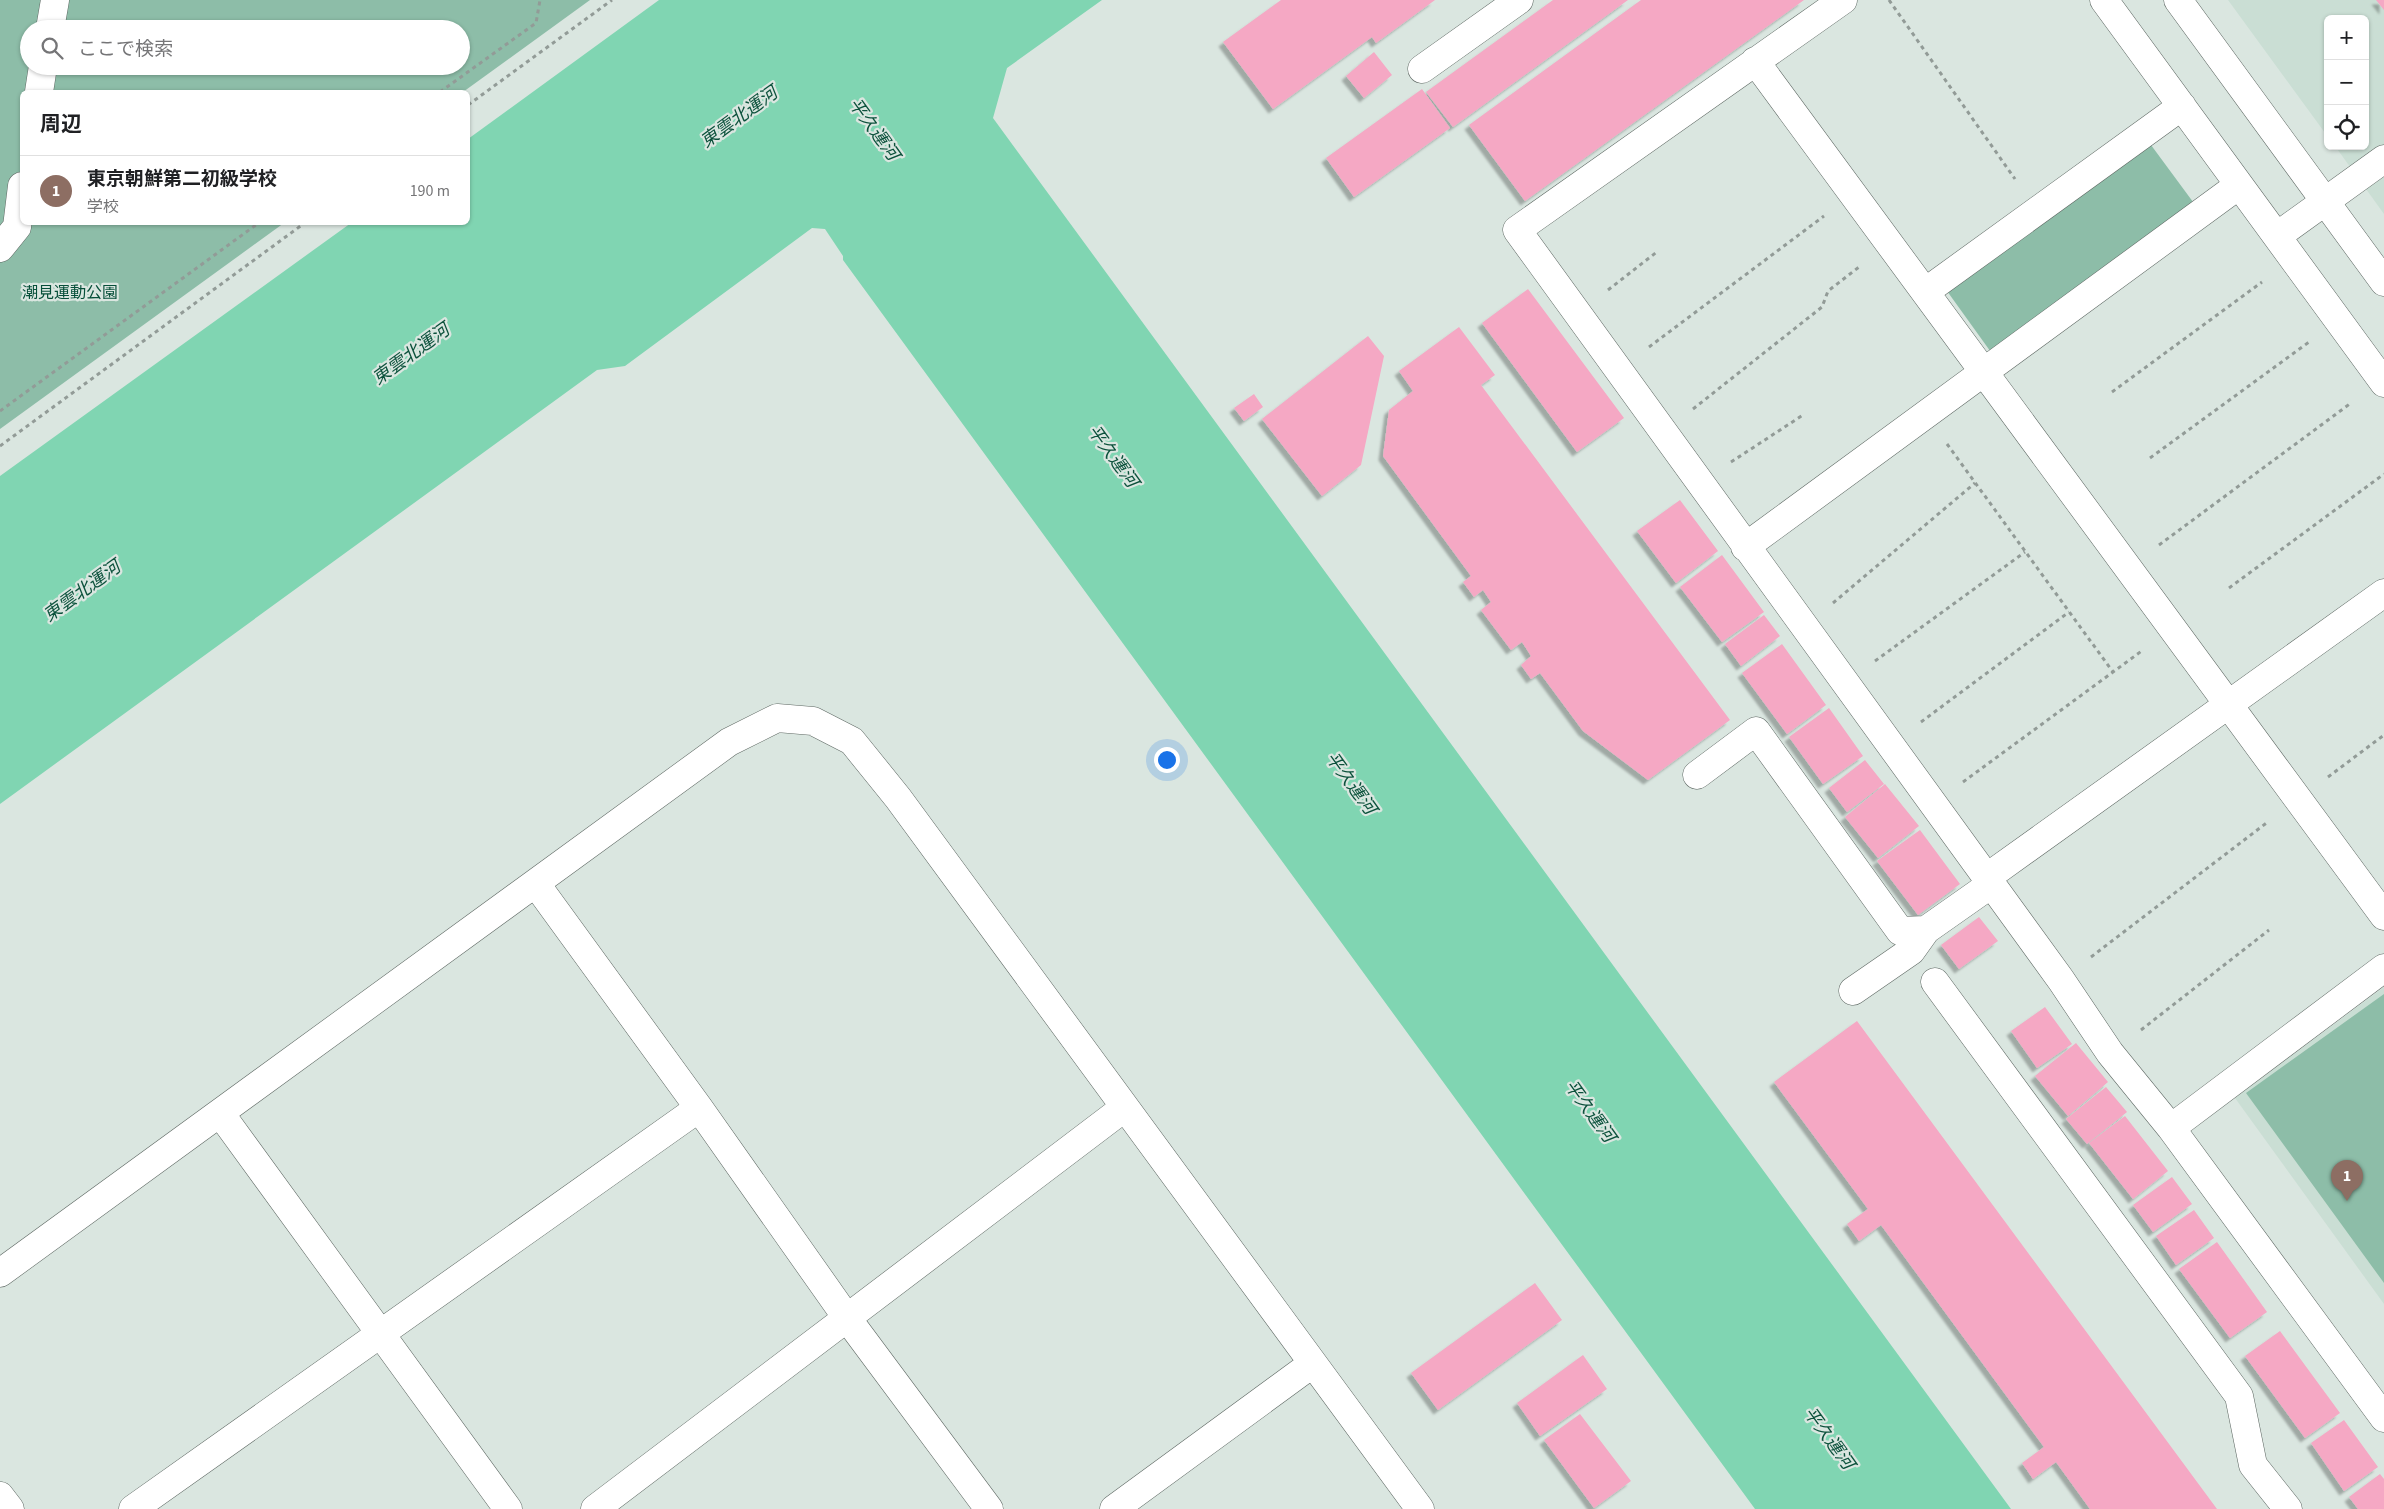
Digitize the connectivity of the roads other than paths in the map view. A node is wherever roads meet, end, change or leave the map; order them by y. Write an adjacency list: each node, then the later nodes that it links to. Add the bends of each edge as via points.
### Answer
1 (55, 0): 6 (street)
2 (1519, 0): 8 (street)
3 (1843, 0): 7 (street)
4 (2104, 0): 11 (street)
5 (2178, 0): 15 (street)
6 (52, 20)
7 (1756, 60): 19 (street); 22 (street, via 1517,230)
8 (1422, 69)
9 (42, 75): 10 (street)
10 (39, 90)
11 (2182, 106): 13 (street); 19 (street)
12 (2384, 159): 15 (street)
13 (2239, 185): 16 (street); 20 (street)
14 (20, 200): 17 (street, via 16,227)
15 (2325, 202): 16 (street); 18 (street)
16 (2277, 236): 21 (street)
17 (0, 248)
18 (2384, 282)
19 (1925, 292): 20 (street)
20 (1984, 371): 22 (street); 24 (street)
21 (2383, 382)
22 (1745, 547): 26 (street)
23 (2384, 593): 24 (street)
24 (2228, 705): 26 (street); 28 (street)
25 (1697, 775): 29 (street, via 1756,732 1900,931)
26 (1988, 882): 29 (street); 36 (street, via 2061,980 2110,1053)
27 (536, 884): 33 (street); 34 (street, via 729,742 778,718 813,721 852,742 898,798); 35 (street)
28 (2384, 916)
29 (1926, 930): 32 (street, via 1911,950)
30 (2384, 968): 36 (street)
31 (1935, 982): 50 (street, via 2238,1396 2253,1465)
32 (1853, 992)
33 (699, 1108): 38 (street); 39 (street)
34 (1124, 1108): 38 (street); 40 (street)
35 (220, 1113): 37 (street); 39 (street)
36 (2171, 1128): 41 (street)
37 (0, 1273)
38 (847, 1318): 46 (street); 47 (street)
39 (380, 1332): 44 (street); 45 (street)
40 (1312, 1364): 48 (street); 49 (street)
41 (2384, 1418)
42 (0, 1496): 43 (street)
43 (10, 1509)
44 (133, 1509)
45 (508, 1509)
46 (595, 1509)
47 (989, 1509)
48 (1114, 1509)
49 (1420, 1509)
50 (2288, 1509)

